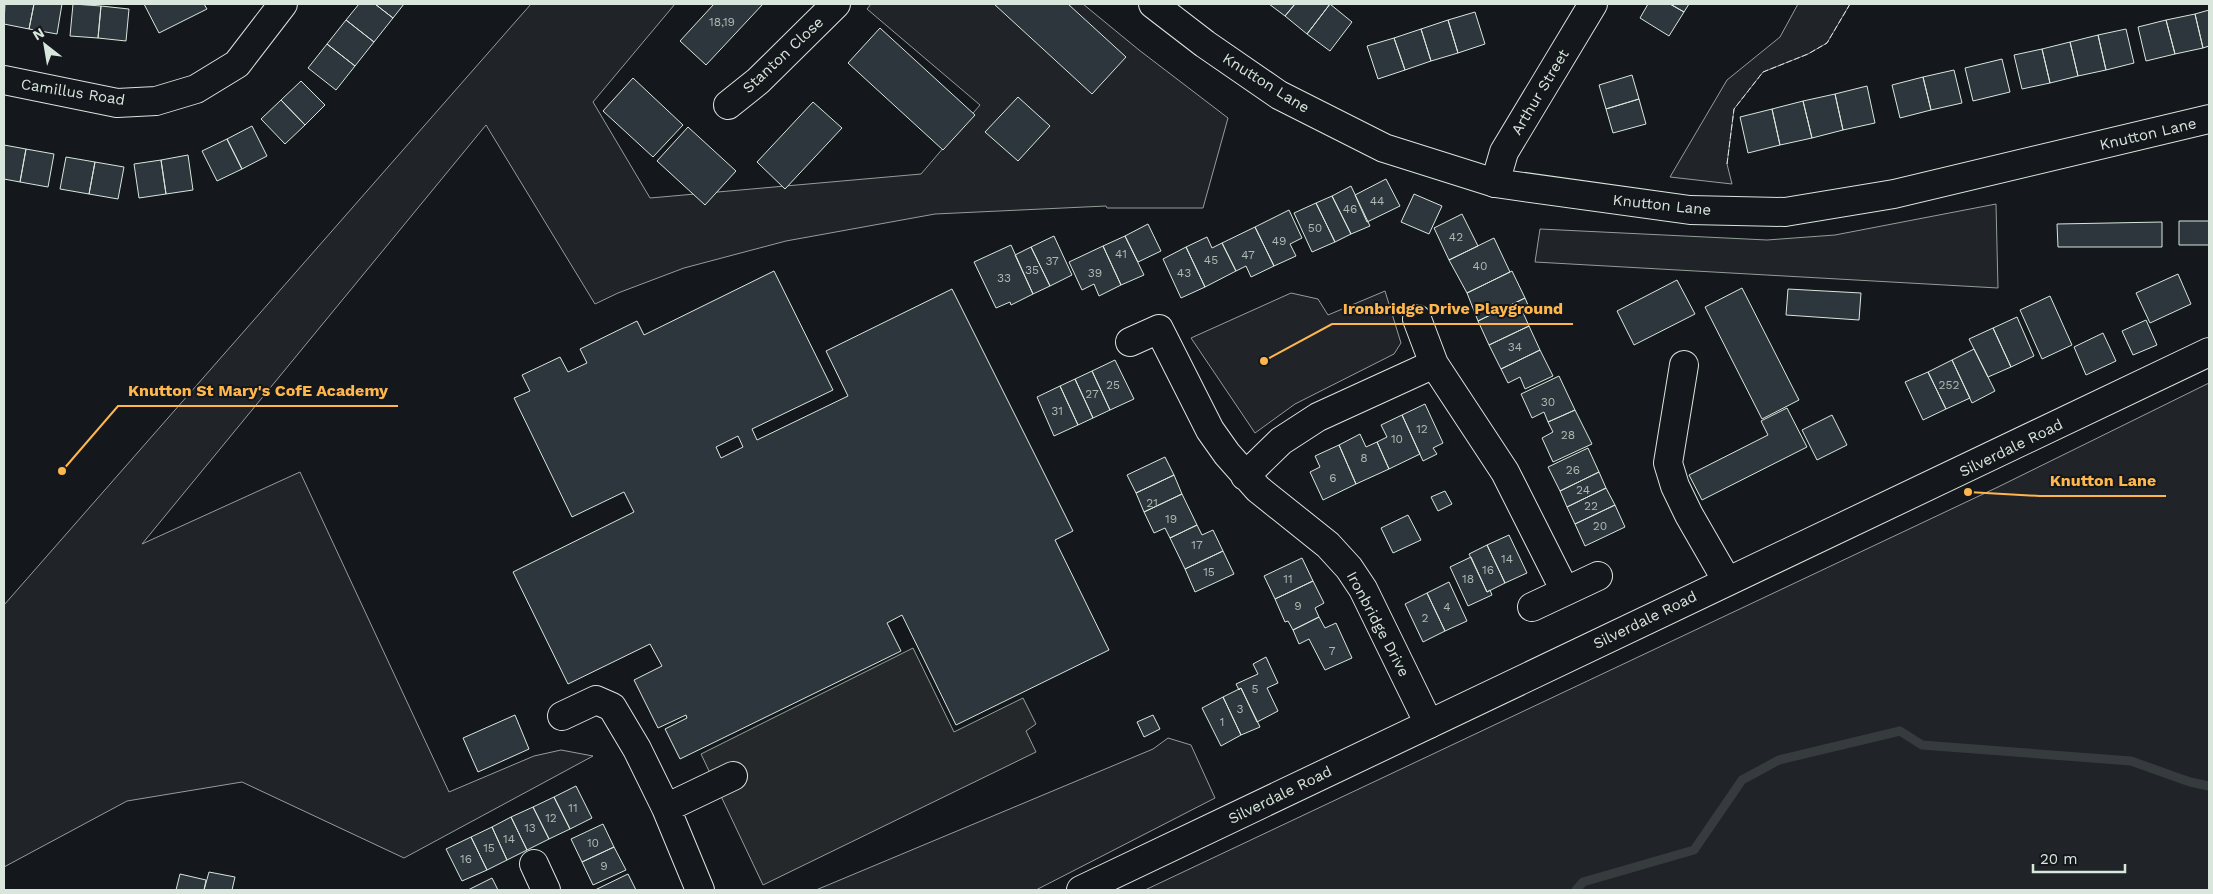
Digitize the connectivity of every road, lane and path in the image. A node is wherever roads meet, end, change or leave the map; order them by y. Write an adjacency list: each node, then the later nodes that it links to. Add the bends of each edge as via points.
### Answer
1 (283, 4): 5 (main road, Camillus Road, via 237,64 196,89 156,101 117,102)
2 (836, 4): 6 (main road, Stanton Close, via 758,81)
3 (1153, 4): 8 (main road, Knutton Lane, via 1279,95 1384,148)
4 (1593, 4): 8 (main road, Arthur Street, via 1504,152)
5 (4, 80)
6 (728, 105)
7 (2209, 119): 8 (main road, Knutton Lane, via 1894,194 1785,212 1690,210)
8 (1495, 183)
9 (1417, 319): 12 (main road)
10 (1130, 342): 14 (main road, Ironbridge Drive, via 1159,329 1210,430)
11 (2209, 352): 16 (main road, Silverdale Road, via 1925,490)
12 (1434, 364): 14 (main road, via 1318,416 1281,441); 17 (main road, via 1505,472)
13 (1684, 365): 16 (main road, via 1668,463 1689,515)
14 (1245, 476): 20 (main road, Ironbridge Drive, via 1328,545 1349,568 1363,589)
15 (1598, 576): 17 (main road)
16 (1727, 581): 20 (main road, Silverdale Road)
17 (1565, 591): 18 (main road)
18 (1532, 607)
19 (562, 716): 22 (main road, via 596,700 612,708 637,749)
20 (1429, 724): 26 (main road, Silverdale Road)
21 (733, 776): 22 (main road)
22 (666, 808): 25 (main road)
23 (534, 864): 24 (main road)
24 (546, 890)
25 (700, 890)
26 (1082, 890)

